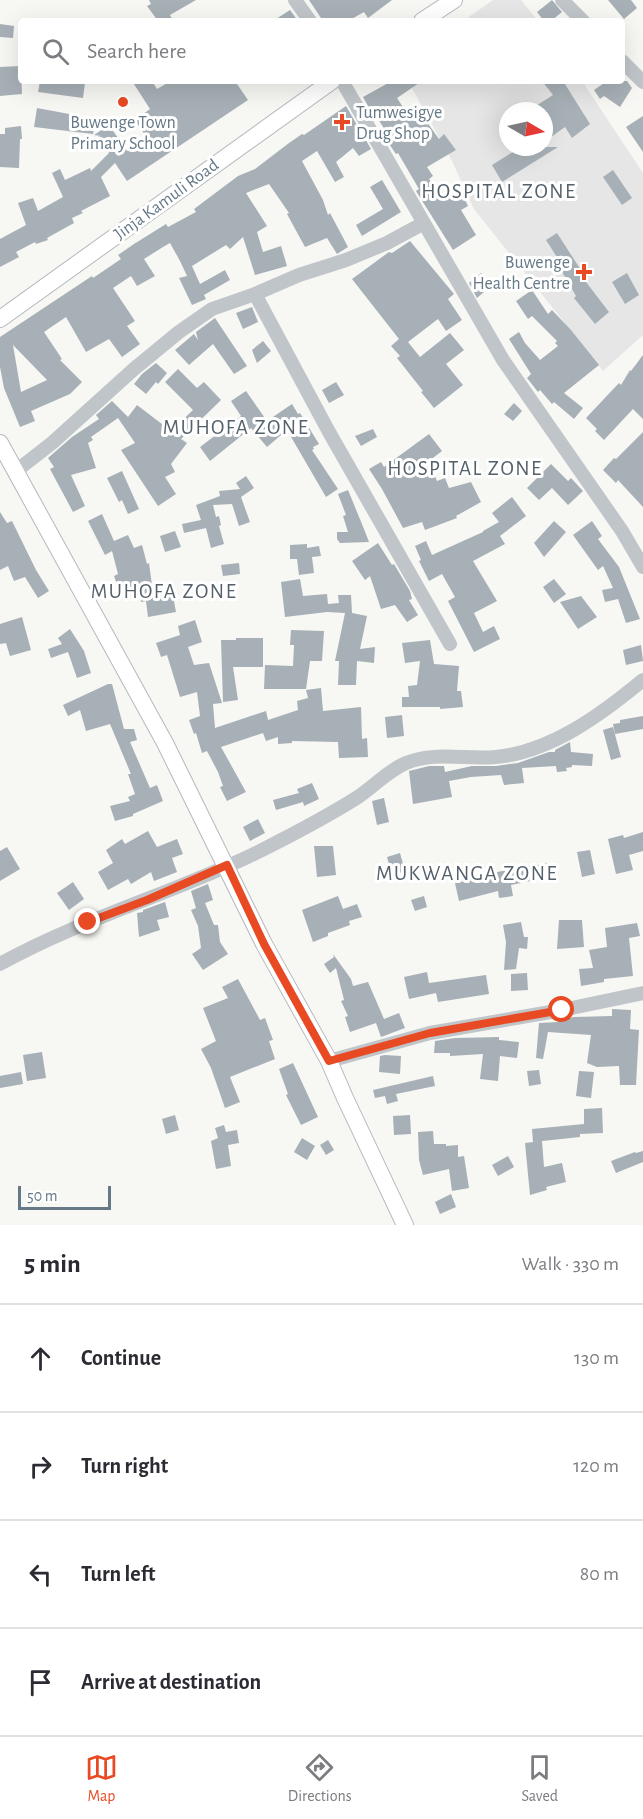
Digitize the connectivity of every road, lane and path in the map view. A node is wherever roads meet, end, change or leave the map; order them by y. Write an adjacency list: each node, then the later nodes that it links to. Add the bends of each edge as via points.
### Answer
1 (295, 0): 4 (street)
2 (454, 0): 5 (main road)
3 (562, 0): 6 (street)
4 (308, 18)
5 (427, 18)
6 (580, 18)
7 (625, 64): 8 (street)
8 (643, 82)
9 (328, 84): 13 (main road, Jinja Kamuli Road)
10 (344, 84): 11 (street)
11 (424, 223): 12 (street, via 387,243); 16 (street, via 502,360)
12 (255, 294): 15 (street, via 212,309 195,320); 17 (street, via 328,432)
13 (0, 319)
14 (0, 443): 15 (main road)
15 (16, 471): 19 (main road)
16 (643, 567)
17 (450, 644)
18 (643, 680): 19 (street, via 589,720 523,753 447,756 404,764 324,818)
19 (227, 865): 20 (street, via 77,926); 22 (main road, via 264,944)
20 (0, 964)
21 (643, 993): 22 (street, via 430,1033)
22 (329, 1061): 23 (main road)
23 (405, 1225)

